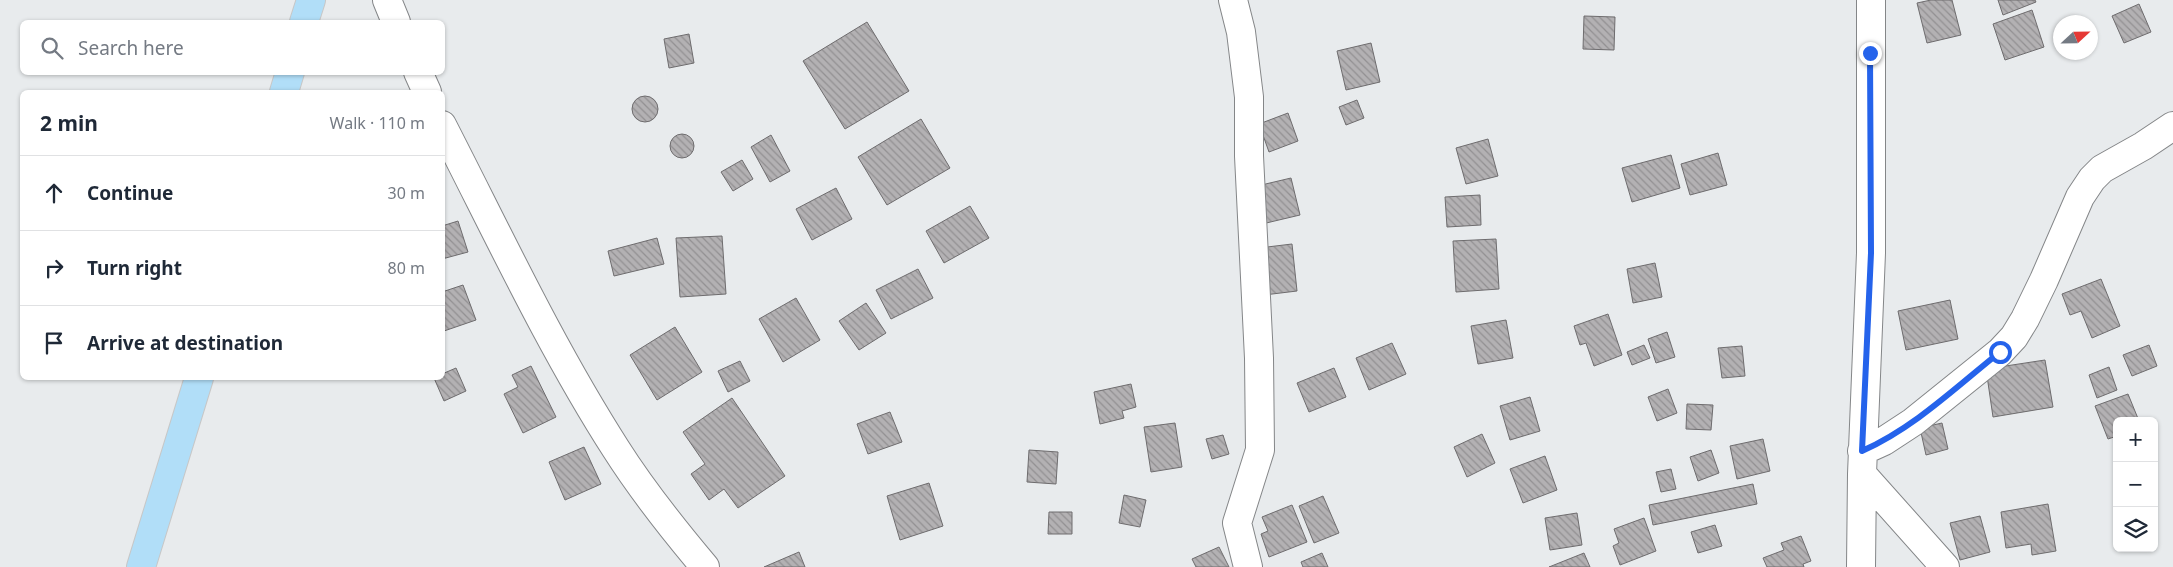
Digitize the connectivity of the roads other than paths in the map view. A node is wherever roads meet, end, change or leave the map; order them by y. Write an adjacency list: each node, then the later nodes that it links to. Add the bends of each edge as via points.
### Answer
1 (311, 0): 5 (highway)
2 (387, 0): 6 (street)
3 (1233, 0): 17 (street, via 1241,32 1249,98 1259,358 1260,450 1237,523)
4 (1871, 0): 14 (street, via 1871,253)
5 (305, 20)
6 (395, 20)
7 (289, 75): 9 (highway)
8 (419, 75): 10 (street)
9 (285, 90)
10 (426, 90)
11 (2173, 126): 14 (street, via 2102,169 2092,179 2080,197 2044,280 2014,337 2000,352 1913,422 1884,441)
12 (445, 131): 16 (street, via 551,338 616,449 674,531)
13 (198, 380): 15 (highway)
14 (1862, 462): 18 (street); 19 (street)
15 (141, 567)
16 (705, 567)
17 (1248, 567)
18 (1861, 567)
19 (1945, 567)

